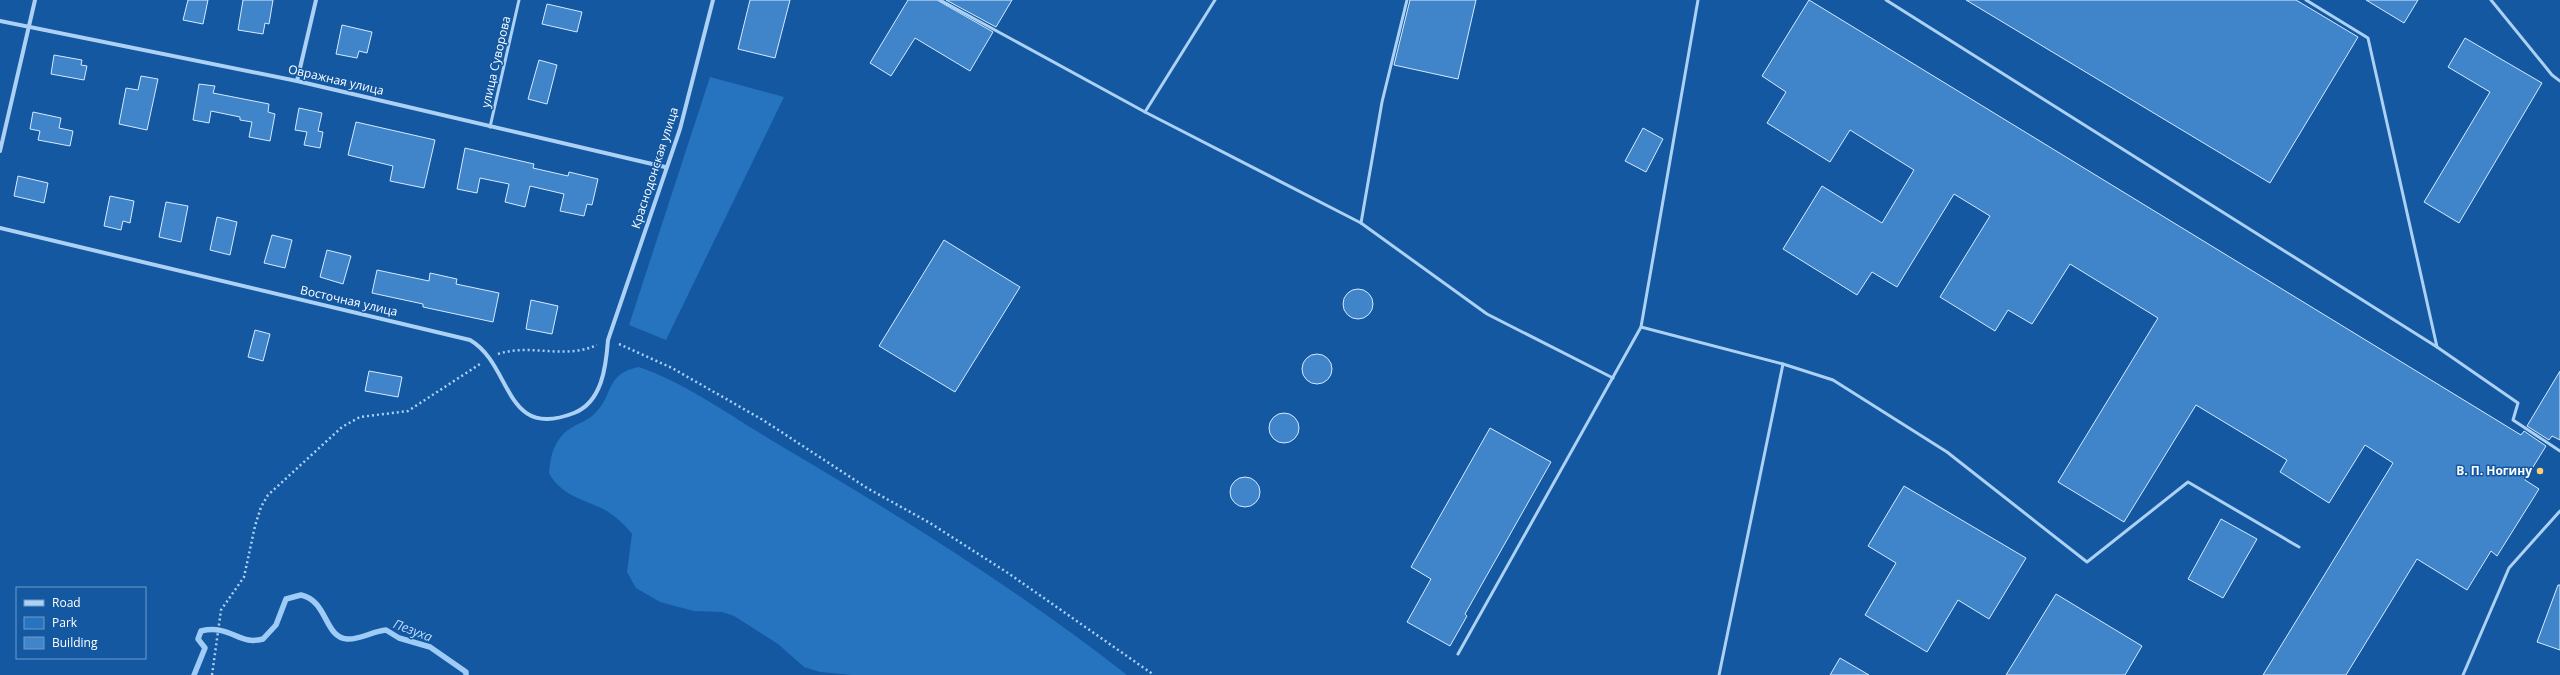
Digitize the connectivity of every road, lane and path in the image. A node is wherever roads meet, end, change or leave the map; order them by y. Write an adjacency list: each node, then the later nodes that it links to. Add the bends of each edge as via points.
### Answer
1 (35, 0): 13 (street)
2 (316, 0): 14 (street)
3 (519, 0): 17 (lane, улица Суворова)
4 (713, 0): 19 (street, Краснодонская улица, via 680,129)
5 (940, 0): 16 (lane)
6 (1215, 0): 16 (lane)
7 (1407, 0): 20 (lane, via 1382,102)
8 (1698, 0): 22 (lane)
9 (1886, 0): 24 (lane)
10 (2306, 0): 24 (lane, via 2368,38)
11 (2491, 0): 15 (lane, via 2552,75)
12 (0, 21): 13 (street, Овражная улица)
13 (28, 28): 14 (street, Овражная улица); 18 (street)
14 (297, 81): 17 (street, Овражная улица)
15 (2560, 81)
16 (1145, 112): 20 (lane)
17 (490, 128): 19 (street, Овражная улица)
18 (0, 151)
19 (665, 167): 23 (street, Краснодонская улица)
20 (1360, 223): 27 (lane, via 1487,314)
21 (0, 228): 25 (street, Восточная улица, via 470,340)
22 (1641, 327): 26 (lane); 27 (lane)
23 (608, 340): 25 (path, via 585,351 548,353 520,349); 25 (street, Восточная улица, via 606,364 592,400 579,411 550,421 529,415 521,408); 33 (path, via 630,347 672,368 763,420 867,488 930,523 1008,573)
24 (2437, 347): 28 (lane, via 2518,403 2513,420)
25 (489, 358): 32 (path, via 408,411 360,417 342,427 268,495 255,526 244,577 221,610)
26 (1783, 364): 30 (lane, via 1833,380 1947,452 2087,562 2188,482); 34 (lane)
27 (1613, 378): 31 (lane)
28 (2560, 451)
29 (2560, 511): 35 (lane, via 2509,568)
30 (2299, 547)
31 (1458, 654)
32 (212, 675)
33 (1154, 675)
34 (1719, 675)
35 (2463, 675)

